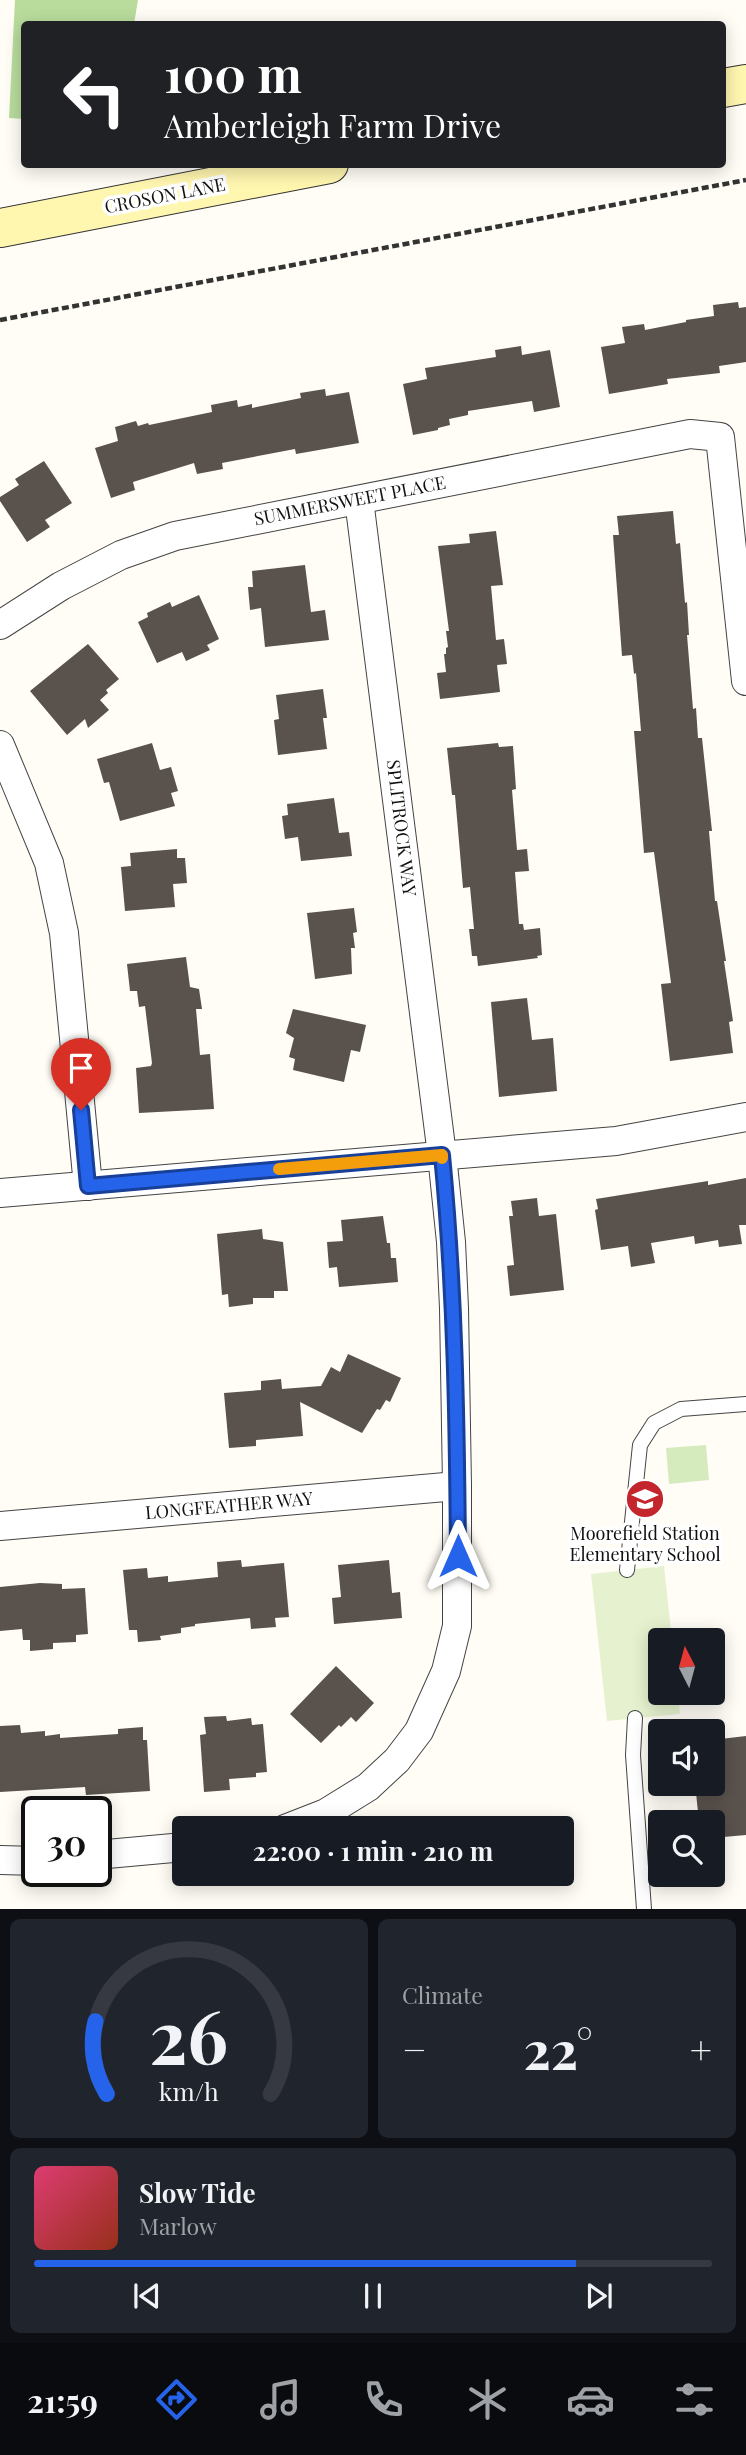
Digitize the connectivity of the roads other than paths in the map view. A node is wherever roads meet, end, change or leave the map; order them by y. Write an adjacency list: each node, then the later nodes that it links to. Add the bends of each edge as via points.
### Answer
1 (746, 84): 2 (main road)
2 (726, 88)
3 (309, 168): 4 (main road, CROSON LANE)
4 (0, 228)
5 (359, 500): 6 (street, SUMMERSWEET PLACE, via 175,536 109,561); 7 (street, SUMMERSWEET PLACE, via 690,434 720,437); 10 (street, SPLITROCK WAY)
6 (0, 625)
7 (746, 681)
8 (0, 745): 11 (street, via 49,863 64,933)
9 (746, 1118): 10 (street, via 616,1141)
10 (442, 1155): 11 (street); 14 (street, SPLITROCK WAY, via 452,1268)
11 (88, 1186): 12 (street)
12 (0, 1192)
13 (746, 1404): 16 (lane, via 681,1409 654,1423 640,1445)
14 (457, 1486): 15 (street, LONGFEATHER WAY); 18 (street, SPLITROCK WAY, via 457,1626 446,1671 419,1731 397,1759 369,1787)
15 (0, 1526)
16 (626, 1570)
17 (635, 1718): 23 (lane, via 633,1755)
18 (318, 1816)
19 (172, 1848): 20 (street)
20 (112, 1854)
21 (0, 1860): 22 (street)
22 (21, 1861)
23 (644, 1909)

